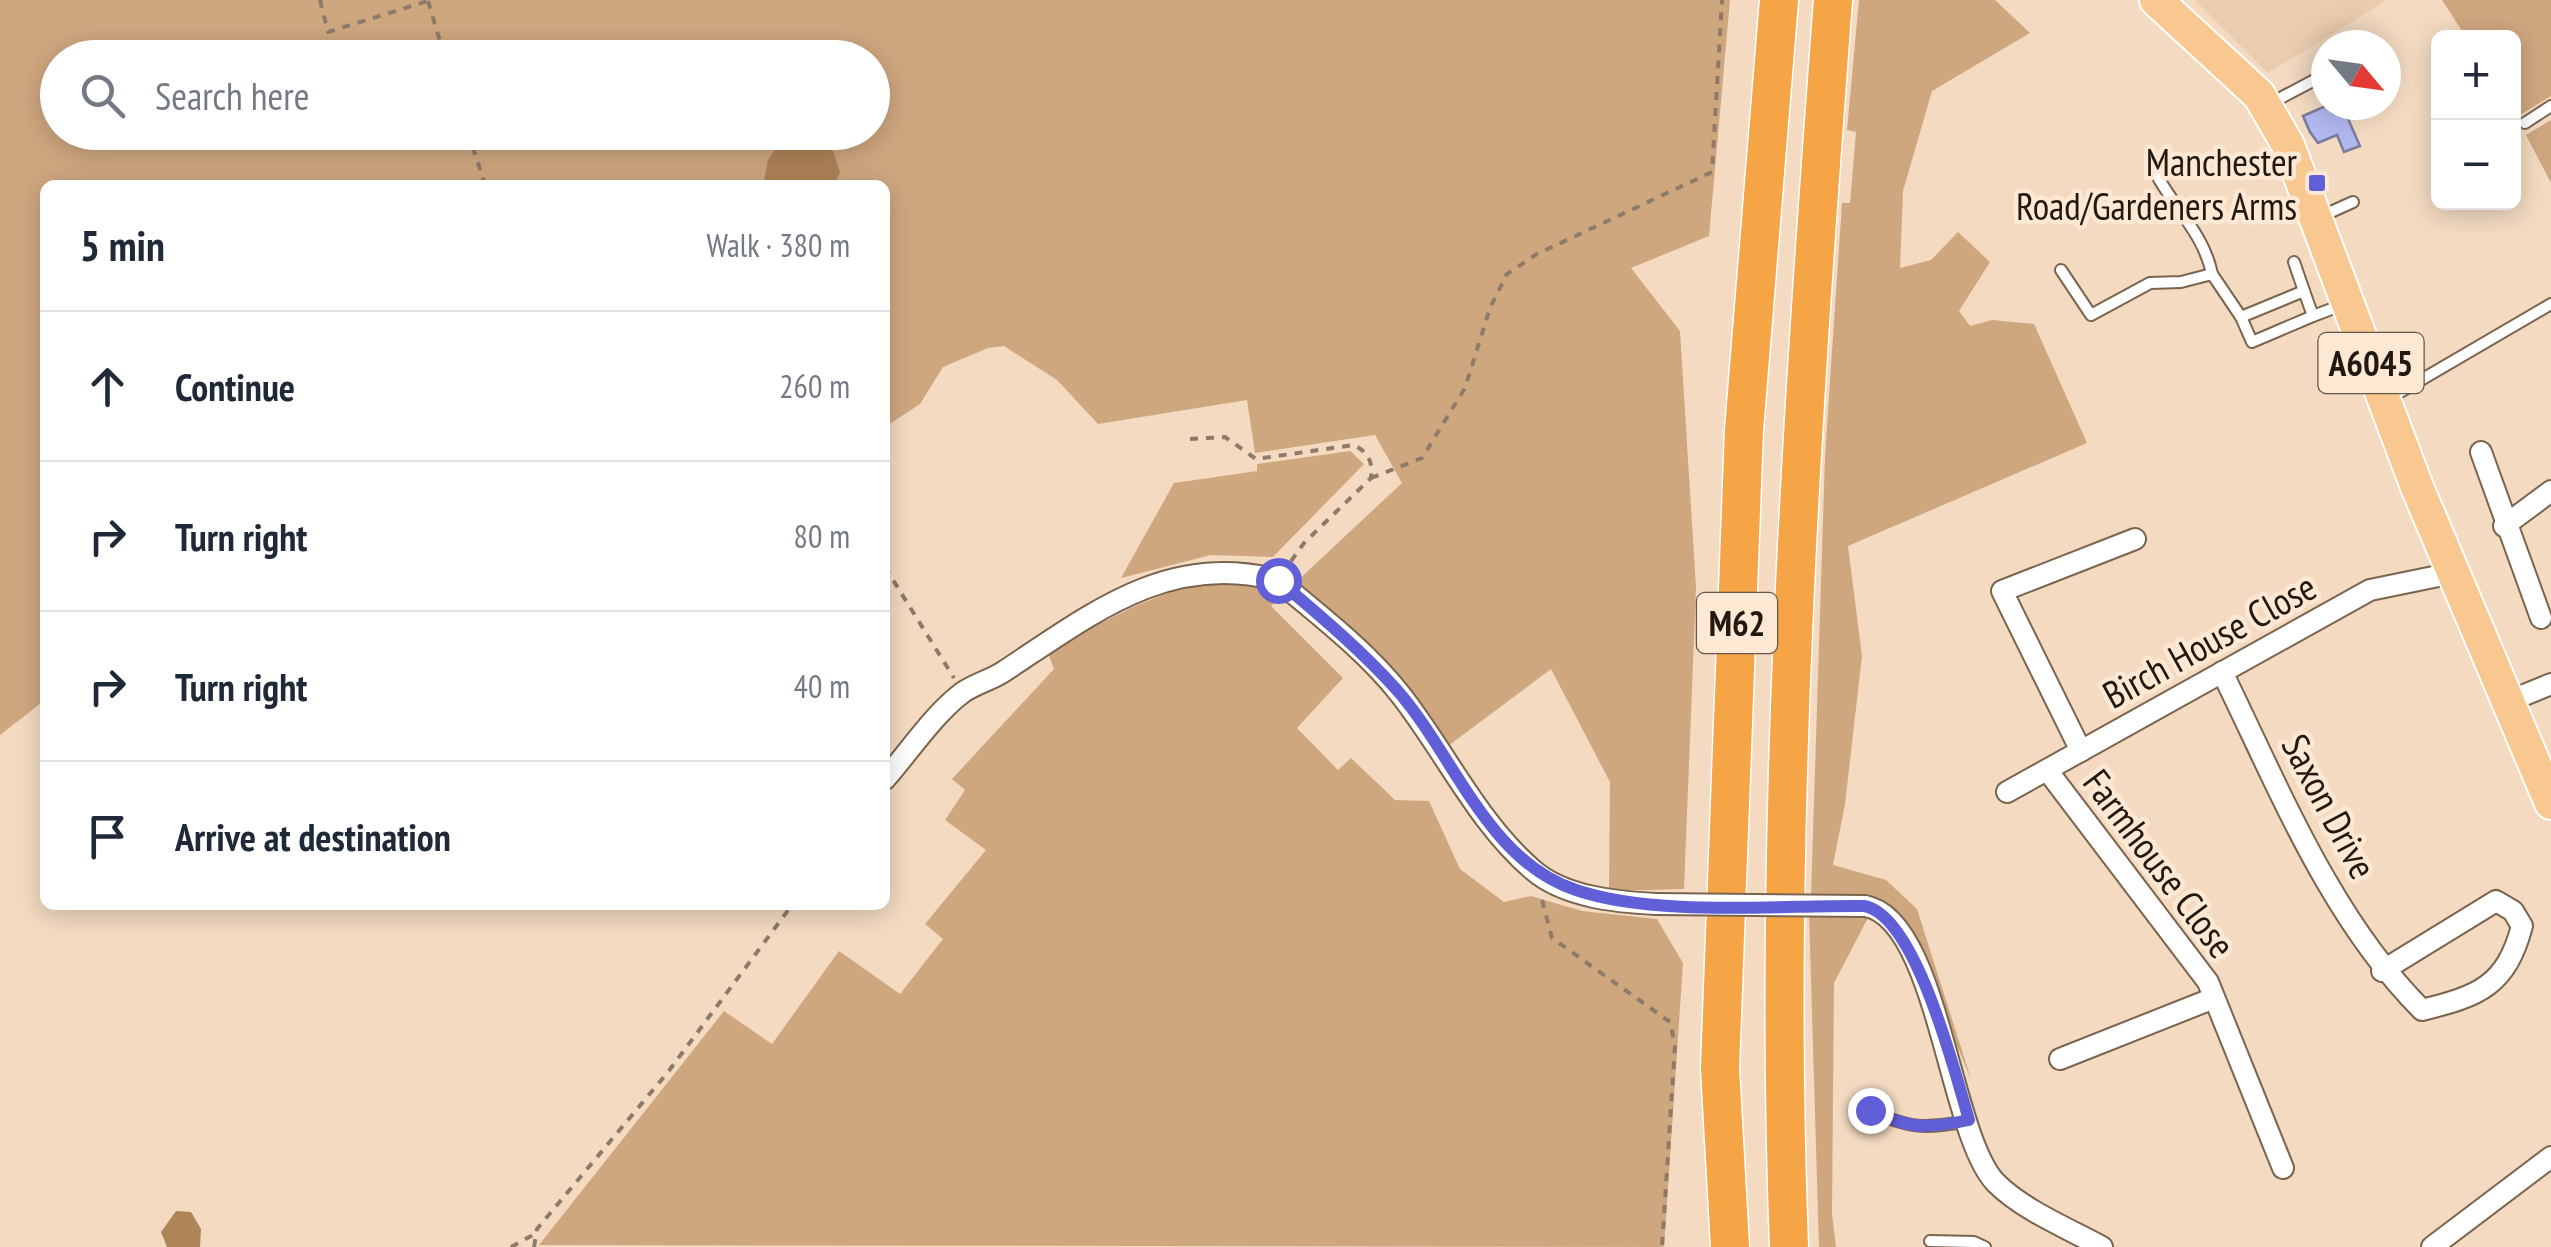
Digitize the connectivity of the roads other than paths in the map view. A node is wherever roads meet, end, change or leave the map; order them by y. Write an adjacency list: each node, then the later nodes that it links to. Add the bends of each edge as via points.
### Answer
1 (1779, 0): 42 (highway, M62, via 1744,430 1720,1068)
2 (1834, 0): 43 (highway, M62, via 1800,454 1782,1063)
3 (2156, 0): 5 (main road, A6045, via 2213,48)
4 (2311, 82): 5 (lane)
5 (2265, 106): 10 (main road, A6045, via 2288,144)
6 (2551, 106): 7 (lane)
7 (2525, 123)
8 (2155, 172): 13 (lane, via 2183,220 2205,242)
9 (2354, 202): 10 (lane)
10 (2316, 219): 15 (main road, A6045)
11 (2294, 262): 14 (lane)
12 (2061, 270): 13 (lane, via 2091,316 2150,283)
13 (2212, 274): 18 (lane)
14 (2304, 291): 17 (lane); 18 (lane)
15 (2348, 303): 17 (lane); 19 (main road, A6045)
16 (2551, 304): 19 (lane)
17 (2312, 316): 18 (lane, via 2252,342)
18 (2241, 317)
19 (2384, 400): 24 (main road, A6045)
20 (2481, 452): 22 (street)
21 (2551, 491): 22 (street)
22 (2504, 526): 25 (street)
23 (2135, 539): 29 (street, via 2002,591)
24 (2453, 573): 26 (street, Birch House Close, via 2370,590); 28 (main road, A6045)
25 (2541, 618)
26 (2222, 672): 29 (street, Birch House Close); 34 (street, Saxon Drive, via 2304,838)
27 (2551, 684): 28 (street)
28 (2507, 702): 33 (main road, A6045)
29 (2081, 751): 30 (street, Birch House Close)
30 (2046, 770): 32 (street, Birch House Close); 35 (street, Farmhouse Close)
31 (890, 773): 38 (street, bridge, via 963,692 1001,674 1051,636 1168,580 1210,570 1278,580 1397,690 1468,794 1534,872 1615,902 1864,906 1886,914 1905,940)
32 (2007, 792)
33 (2551, 804)
34 (2382, 970): 34 (street, Saxon Drive, via 2422,1010 2466,999 2512,964 2522,926 2496,901)
35 (2214, 998): 36 (street); 40 (street, Farmhouse Close)
36 (2060, 1059)
37 (1870, 1110): 38 (lane, via 1926,1129)
38 (1969, 1120): 45 (street, via 1996,1183)
39 (2551, 1157): 46 (street)
40 (2283, 1168)
41 (1930, 1242): 44 (lane)
42 (1730, 1247)
43 (1788, 1247)
44 (1984, 1247)
45 (2102, 1247)
46 (2432, 1247)

